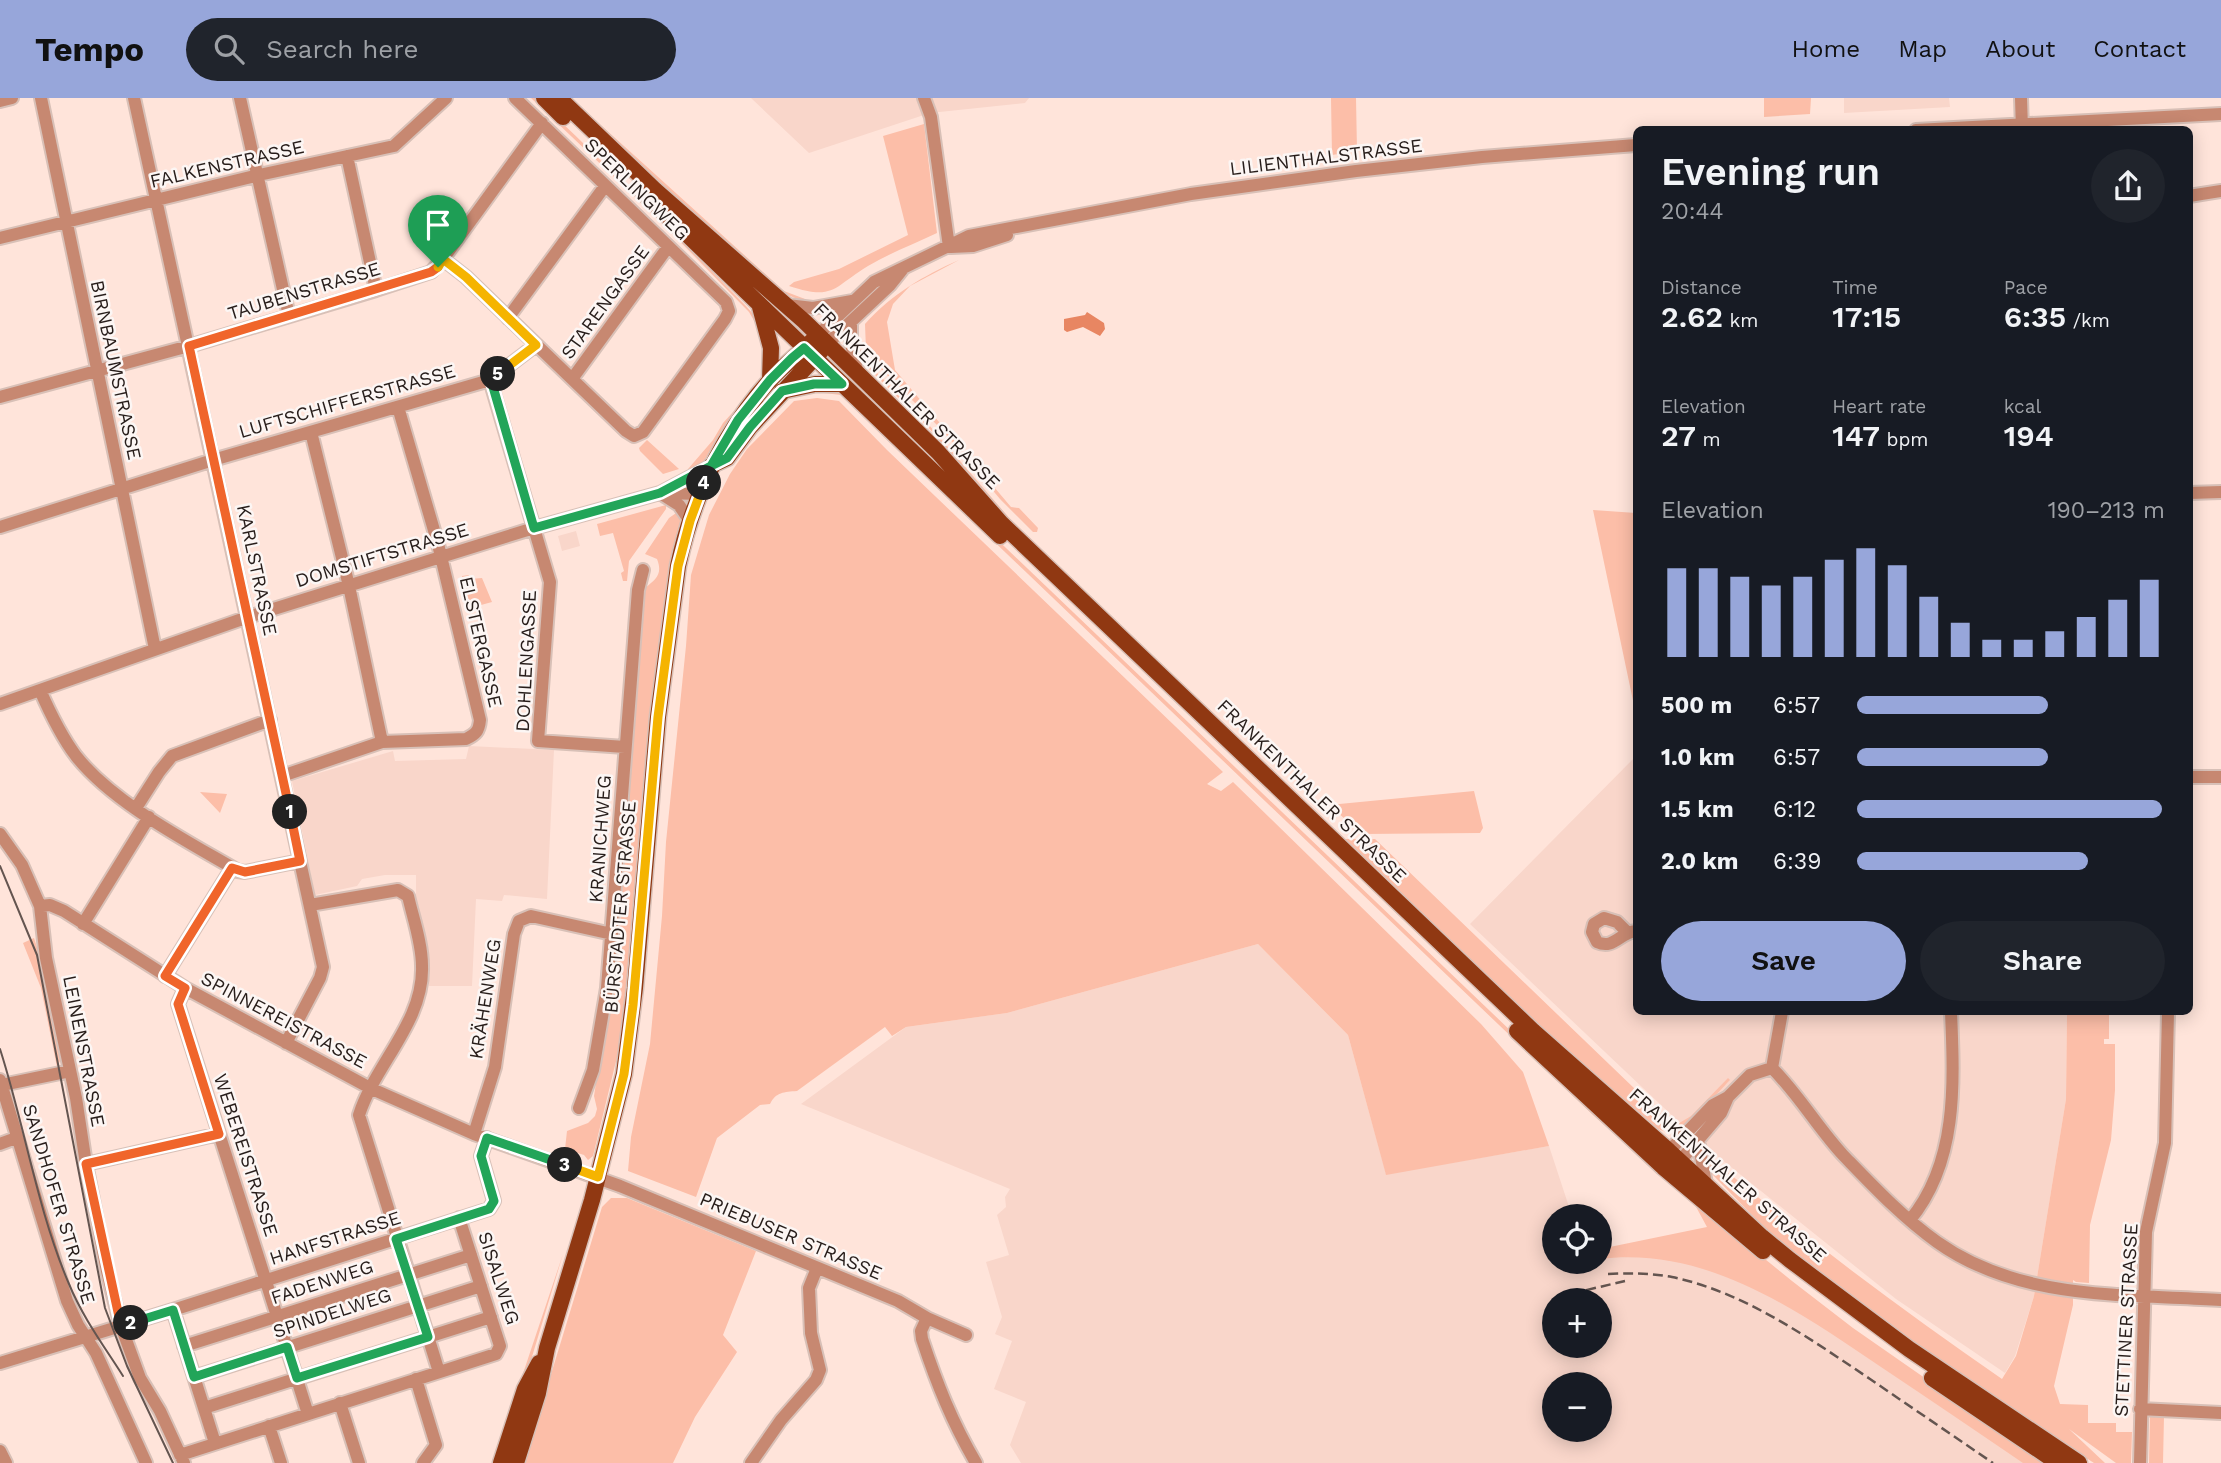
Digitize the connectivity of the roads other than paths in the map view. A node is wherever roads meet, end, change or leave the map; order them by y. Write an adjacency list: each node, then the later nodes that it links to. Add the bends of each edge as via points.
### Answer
1 (12, 98): 11 (street)
2 (41, 98): 23 (street, BIRNBAUMSTRASSE)
3 (134, 98): 22 (street, KARLSTRASSE)
4 (240, 98): 18 (street)
5 (446, 98): 17 (street, FALKENSTRASSE, via 394,146)
6 (515, 98): 13 (street, SPERLINGWEG)
7 (544, 98): 31 (main road, FRANKENTHALER STRASSE)
8 (559, 98): 32 (main road, FRANKENTHALER STRASSE, via 655,190)
9 (924, 98): 26 (street, via 931,117)
10 (2021, 98): 14 (street)
11 (0, 101)
12 (2221, 114): 15 (street)
13 (542, 123): 19 (street, SPERLINGWEG); 27 (street)
14 (2022, 126)
15 (2037, 126)
16 (1633, 145): 26 (street, LILIENTHALSTRASSE, via 1482,157 1191,194 969,236)
17 (347, 156): 18 (street, FALKENSTRASSE); 29 (street)
18 (259, 175): 22 (street, FALKENSTRASSE); 33 (street)
19 (605, 186): 25 (street, SPERLINGWEG); 34 (street)
20 (2221, 191): 21 (street)
21 (2193, 195)
22 (158, 200): 23 (street, FALKENSTRASSE); 38 (street, KARLSTRASSE)
23 (66, 222): 24 (street, FALKENSTRASSE); 40 (street, BIRNBAUMSTRASSE)
24 (0, 238)
25 (668, 247): 42 (street, STARENGASSE); 42 (street, SPERLINGWEG, via 726,302 729,311 643,432 634,436)
26 (949, 247): 28 (street, LILIENTHALSTRASSE)
27 (443, 259): 29 (street, TAUBENSTRASSE, via 431,272); 34 (street)
28 (902, 270): 30 (street, LILIENTHALSTRASSE, via 874,282); 35 (street, LILIENTHALSTRASSE)
29 (376, 290): 33 (street, TAUBENSTRASSE)
30 (852, 301): 32 (street, via 813,308); 36 (street, LILIENTHALSTRASSE)
31 (759, 305): 39 (main road, FRANKENTHALER STRASSE); 45 (main road)
32 (788, 305): 36 (main road, FRANKENTHALER STRASSE)
33 (289, 316): 38 (street, TAUBENSTRASSE)
34 (508, 318): 37 (street)
35 (851, 322): 36 (street, LILIENTHALSTRASSE); 41 (street)
36 (823, 339): 39 (main road, BÜRSTADTER STRASSE); 41 (main road, FRANKENTHALER STRASSE)
37 (536, 345): 42 (street); 43 (street, LUFTSCHIFFERSTRASSE)
38 (189, 346): 40 (street, TAUBENSTRASSE); 49 (street, KARLSTRASSE)
39 (809, 353): 44 (main road, FRANKENTHALER STRASSE); 45 (main road, BÜRSTADTER STRASSE)
40 (97, 370): 46 (street, TAUBENSTRASSE); 51 (street, BIRNBAUMSTRASSE)
41 (858, 374): 99 (main road, FRANKENTHALER STRASSE, via 938,452 1001,523)
42 (572, 379)
43 (491, 380): 47 (street, LUFTSCHIFFERSTRASSE); 58 (street, DOHLENGASSE)
44 (842, 384): 45 (main road); 99 (main road, FRANKENTHALER STRASSE, via 1505,1020)
45 (776, 385): 50 (main road, BÜRSTADTER STRASSE, via 738,420)
46 (0, 397)
47 (398, 407): 48 (street, LUFTSCHIFFERSTRASSE); 59 (street, ELSTERGASSE)
48 (312, 432): 49 (street, LUFTSCHIFFERSTRASSE); 61 (street)
49 (213, 460): 51 (street, LUFTSCHIFFERSTRASSE); 62 (street, KARLSTRASSE)
50 (711, 466): 53 (street); 55 (main road, BÜRSTADTER STRASSE)
51 (121, 489): 57 (street, LUFTSCHIFFERSTRASSE); 63 (street, BIRNBAUMSTRASSE)
52 (2221, 492): 54 (street)
53 (660, 493): 55 (street); 56 (street, via 679,505); 58 (street, DOMSTIFTSTRASSE)
54 (2193, 493)
55 (700, 494): 56 (main road, BÜRSTADTER STRASSE)
56 (690, 521): 101 (main road, BÜRSTADTER STRASSE, via 678,566 658,717 624,1074)
57 (0, 527)
58 (534, 528): 59 (street, DOMSTIFTSTRASSE); 68 (street, DOHLENGASSE, via 550,582 538,741)
59 (441, 556): 61 (street, DOMSTIFTSTRASSE); 67 (street, ELSTERGASSE, via 479,728 466,739)
60 (643, 569): 68 (street, KRANICHWEG)
61 (349, 586): 62 (street, DOMSTIFTSTRASSE); 67 (street)
62 (248, 617): 63 (street, DOMSTIFTSTRASSE); 66 (street, KARLSTRASSE)
63 (155, 649): 64 (street, DOMSTIFTSTRASSE)
64 (40, 690): 65 (street, DOMSTIFTSTRASSE); 72 (street, via 76,756 111,791)
65 (0, 705)
66 (270, 720): 69 (street, KARLSTRASSE); 72 (street, via 172,756)
67 (382, 742): 69 (street, ELSTERGASSE)
68 (625, 747): 80 (street, KRANICHWEG)
69 (282, 776): 75 (street, KARLSTRASSE)
70 (2193, 777): 71 (street)
71 (2221, 777)
72 (136, 808): 73 (street)
73 (149, 817): 76 (street); 79 (street)
74 (0, 834): 78 (street, via 22,865)
75 (300, 861): 76 (street, via 245,872); 77 (street, KARLSTRASSE)
76 (232, 868): 81 (street)
77 (310, 905): 86 (street, KARLSTRASSE, via 323,967); 90 (street, via 398,890 408,896 421,980 411,1017)
78 (40, 906): 79 (street, SPINNEREISTRASSE, via 50,905); 88 (street, LEINENSTRASSE)
79 (83, 924): 81 (street, SPINNEREISTRASSE)
80 (612, 934): 92 (street, KRANICHWEG, via 593,1070); 93 (street, KRÄHENWEG, via 531,916 519,921 495,1067)
81 (165, 976): 82 (street, SPINNEREISTRASSE)
82 (185, 988): 86 (street, SPINNEREISTRASSE); 94 (street, WEBEREISTRASSE, via 178,1004)
83 (1781, 1015): 87 (street)
84 (1951, 1015): 104 (street, via 1952,1113 1943,1157 1925,1203)
85 (2168, 1015): 111 (street, STETTINER STRASSE, via 2165,1143 2146,1232)
86 (286, 1043): 90 (street, SPINNEREISTRASSE)
87 (1772, 1068): 91 (street, via 1750,1075); 104 (street, via 1840,1152)
88 (70, 1071): 89 (street); 100 (street, LEINENSTRASSE)
89 (1, 1083): 95 (street, SANDHOFER STRASSE)
90 (372, 1089): 93 (street, SPINNEREISTRASSE); 105 (street, via 359,1119)
91 (1728, 1097): 97 (street); 99 (street, via 1713,1105)
92 (579, 1108)
93 (474, 1133): 96 (street, SPINNEREISTRASSE)
94 (219, 1134): 100 (street); 109 (street, WEBEREISTRASSE)
95 (16, 1138): 98 (street); 120 (street, SANDHOFER STRASSE, via 67,1301)
96 (487, 1138): 101 (street, SPINNEREISTRASSE); 103 (street, HANFSTRASSE, via 481,1156 494,1201 489,1209)
97 (1699, 1140): 99 (street); 102 (street)
98 (0, 1144)
99 (1671, 1159): 102 (main road, FRANKENTHALER STRASSE); 148 (main road, FRANKENTHALER STRASSE, via 1784,1269 1904,1359)
100 (86, 1164): 118 (street, LEINENSTRASSE)
101 (598, 1177): 107 (street, PRIEBUSER STRASSE); 124 (main road, BÜRSTADTER STRASSE)
102 (1706, 1184): 149 (main road, FRANKENTHALER STRASSE, via 1790,1261 1847,1304)
103 (459, 1218): 105 (street, HANFSTRASSE); 106 (street, SISALWEG)
104 (1910, 1220): 111 (street, via 1968,1260 2024,1283 2084,1293)
105 (396, 1239): 108 (street); 109 (street, HANFSTRASSE)
106 (471, 1255): 108 (street, FADENWEG); 110 (street, SISALWEG)
107 (817, 1268): 117 (street, PRIEBUSER STRASSE); 146 (street, via 809,1288 820,1370)
108 (408, 1275): 113 (street); 115 (street, FADENWEG)
109 (266, 1281): 114 (street, HANFSTRASSE); 115 (street, WEBEREISTRASSE)
110 (481, 1286): 113 (street, SPINDELWEG); 116 (street, SISALWEG)
111 (2142, 1295): 112 (street); 132 (street, STETTINER STRASSE)
112 (2221, 1300)
113 (418, 1306): 121 (street); 123 (street, SPINDELWEG)
114 (173, 1310): 118 (street, HANFSTRASSE); 122 (street)
115 (277, 1316): 122 (street, FADENWEG); 123 (street, WEBEREISTRASSE)
116 (491, 1317): 121 (street); 126 (street, SISALWEG, via 499,1351)
117 (927, 1318): 119 (street, PRIEBUSER STRASSE); 147 (street, via 922,1339 942,1398)
118 (121, 1326): 120 (street); 138 (street, via 140,1378)
119 (966, 1335)
120 (86, 1336): 125 (street); 140 (street, SANDHOFER STRASSE)
121 (428, 1337): 126 (street); 128 (street)
122 (184, 1346): 127 (street)
123 (287, 1347): 127 (street, SPINDELWEG); 128 (street, WEBEREISTRASSE)
124 (547, 1348): 139 (main road, BÜRSTADTER STRASSE); 145 (main road, BÜRSTADTER STRASSE, via 525,1389)
125 (0, 1363)
126 (439, 1372): 129 (street)
127 (194, 1377): 131 (street)
128 (297, 1378): 131 (street); 134 (street, WEBEREISTRASSE)
129 (416, 1379): 130 (street); 144 (street, via 436,1445)
130 (340, 1404): 134 (street); 143 (street)
131 (204, 1408): 136 (street)
132 (2140, 1409): 133 (street); 150 (street, STETTINER STRASSE)
133 (2221, 1413)
134 (308, 1414): 135 (street)
135 (268, 1426): 136 (street); 142 (street)
136 (215, 1443): 138 (street)
137 (0, 1451): 141 (street)
138 (182, 1459)
139 (517, 1461)
140 (141, 1462)
141 (6, 1463)
142 (281, 1463)
143 (359, 1463)
144 (423, 1463)
145 (500, 1463)
146 (751, 1463)
147 (976, 1463)
148 (2058, 1463)
149 (2080, 1463)
150 (2140, 1463)

